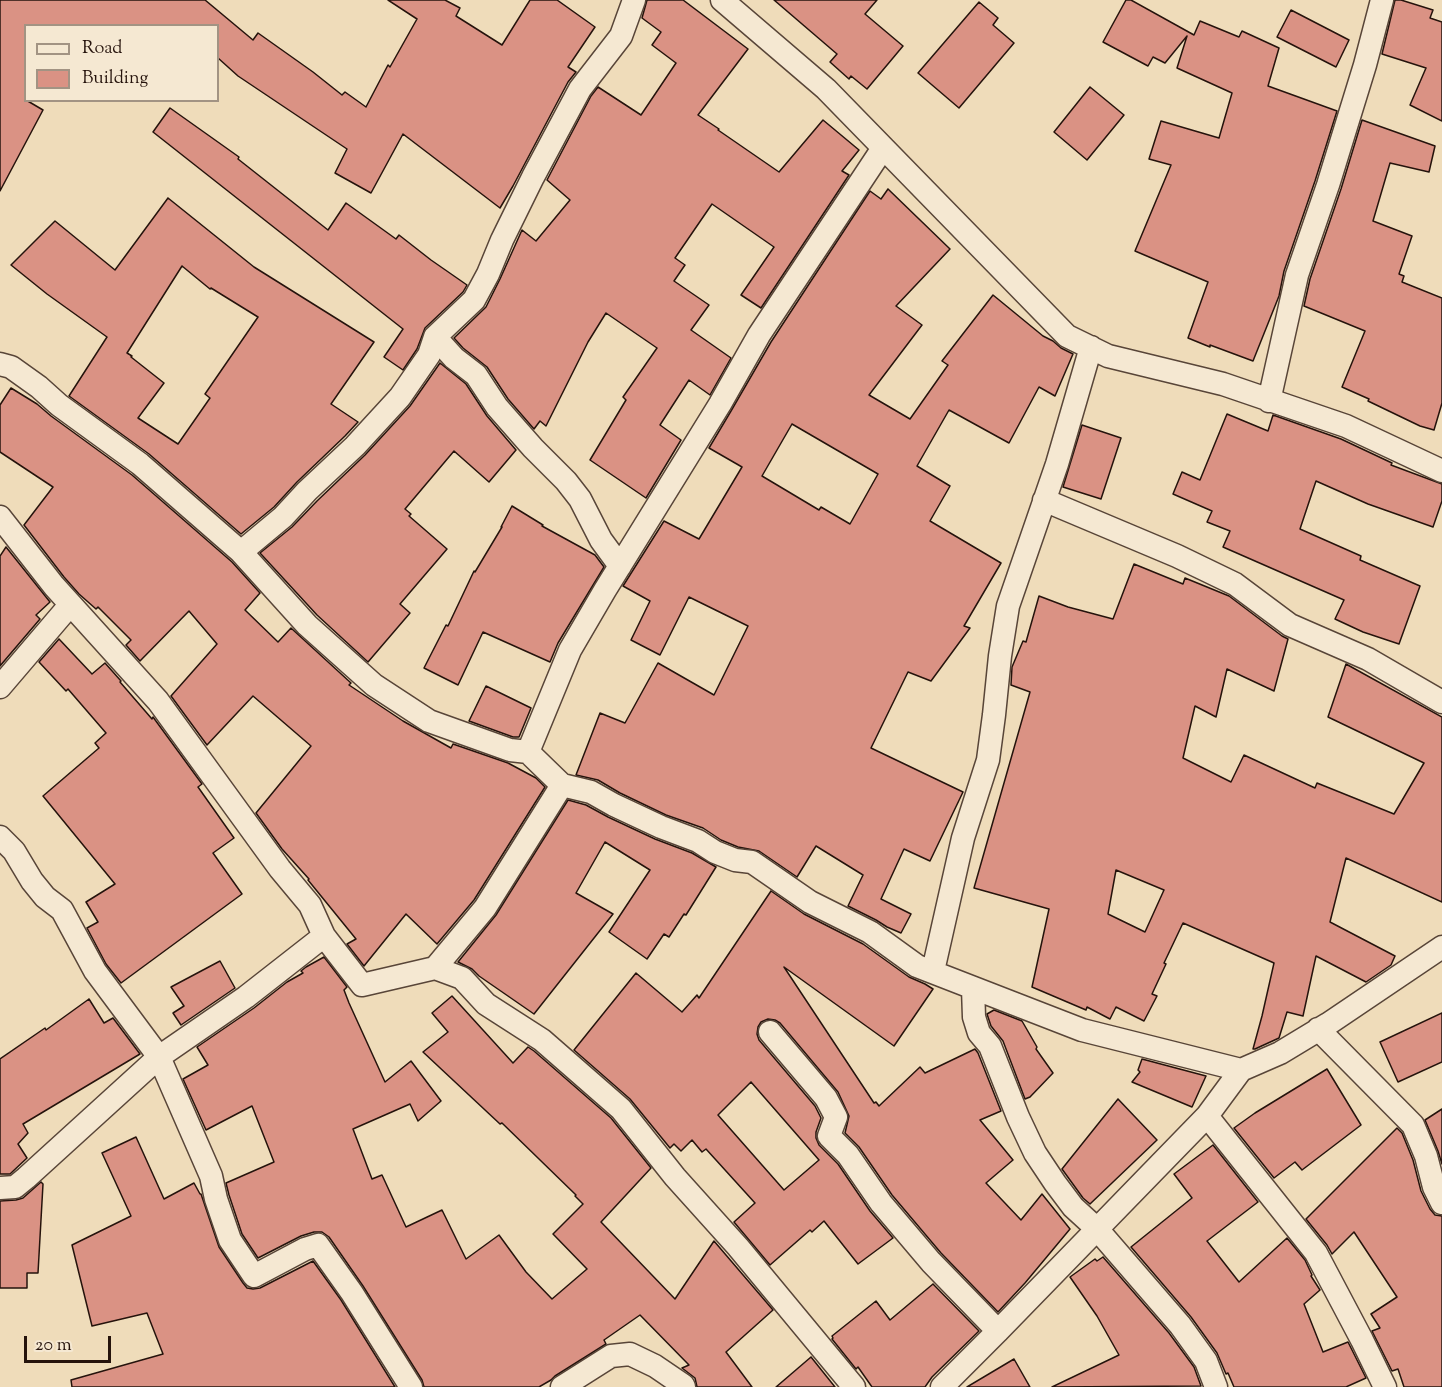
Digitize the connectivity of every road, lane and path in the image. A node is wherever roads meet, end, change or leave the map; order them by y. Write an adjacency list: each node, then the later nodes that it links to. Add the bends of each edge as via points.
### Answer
1 (634, 0): 5 (street, via 621,36 580,89 533,177 474,300)
2 (722, 0): 4 (street, via 826,89)
3 (1382, 0): 8 (street, via 1328,185 1297,275)
4 (883, 148): 6 (street, via 1067,336); 13 (street, via 759,335)
5 (435, 337): 12 (street, via 429,355 400,397 283,517); 13 (street, via 476,375 497,407 566,481)
6 (1090, 347): 8 (street, via 1107,356 1223,384); 10 (street)
7 (0, 364): 12 (street, via 11,367 39,387 140,464)
8 (1269, 401): 9 (street, via 1346,426)
9 (1440, 464)
10 (1044, 500): 16 (street, via 1235,585 1290,625 1368,659); 23 (street, via 1008,606 988,760 963,838)
11 (0, 517): 14 (street)
12 (241, 552): 17 (street, via 307,625 374,685 429,720 510,750)
13 (620, 566): 17 (street, via 570,650)
14 (70, 605): 15 (street); 20 (street, via 158,701 310,905)
15 (0, 687)
16 (1442, 702)
17 (528, 752): 18 (street)
18 (562, 785): 22 (street, via 485,908); 23 (street, via 591,792 715,852 752,862 810,903 870,932 917,966)
19 (0, 837): 27 (street, via 45,897 62,910 95,971)
20 (324, 936): 22 (street, via 362,985); 27 (street, via 246,997)
21 (1442, 947): 25 (street)
22 (435, 968): 37 (street, via 462,978 486,1004 542,1040 621,1109)
23 (933, 971): 24 (street)
24 (973, 988): 28 (street, via 1082,1030); 32 (street, via 979,1033 990,1046 1035,1153 1074,1207)
25 (1318, 1029): 28 (street, via 1280,1053); 31 (street, via 1413,1125)
26 (770, 1032): 33 (street, via 826,1098 836,1117 829,1136 931,1262)
27 (159, 1056): 30 (street, via 26,1178 15,1186); 34 (street, via 211,1176 230,1240 254,1276 318,1245)
28 (1241, 1070): 29 (street)
29 (1207, 1116): 32 (street); 40 (street, via 1316,1253)
30 (0, 1188)
31 (1442, 1203)
32 (1097, 1229): 33 (street); 39 (street, via 1180,1325 1206,1361)
33 (998, 1331): 38 (street)
34 (411, 1387)
35 (562, 1387): 36 (street, via 611,1356 630,1354)
36 (684, 1387)
37 (854, 1387)
38 (942, 1387)
39 (1216, 1387)
40 (1385, 1387)

